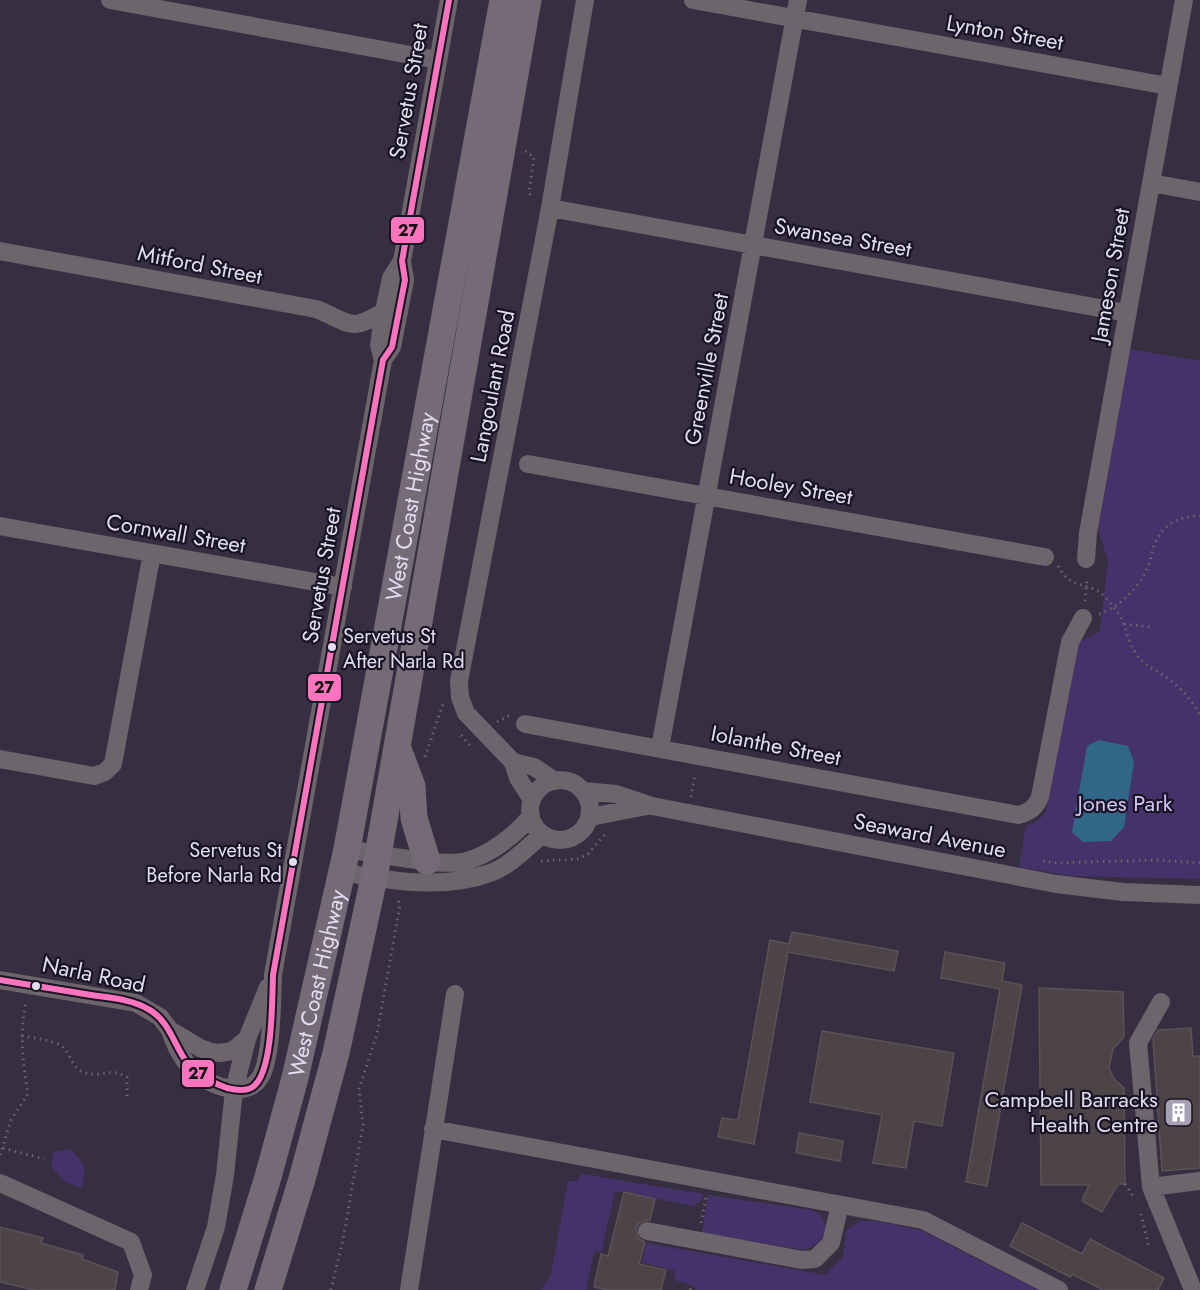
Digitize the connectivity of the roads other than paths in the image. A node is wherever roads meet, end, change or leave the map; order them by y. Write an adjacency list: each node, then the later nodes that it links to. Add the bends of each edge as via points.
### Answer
1 (110, 0): 10 (street)
2 (449, 0): 10 (street, Servetus Street)
3 (503, 0): 40 (highway, West Coast Highway)
4 (528, 0): 30 (highway, West Coast Highway)
5 (585, 0): 14 (street, Langoulant Road)
6 (693, 0): 9 (street, Lynton Street)
7 (798, 0): 9 (street, Greenville Street)
8 (1184, 0): 11 (street, Jameson Street)
9 (795, 19): 11 (street, Lynton Street); 15 (street, Greenville Street)
10 (438, 60): 17 (street, Servetus Street)
11 (1168, 86): 12 (street, Jameson Street)
12 (1151, 183): 13 (street); 19 (street, Jameson Street)
13 (1200, 192)
14 (543, 205): 15 (street, Swansea Street); 33 (street, Langoulant Road, via 459,681 466,713)
15 (754, 245): 19 (street, Swansea Street); 22 (street, Greenville Street)
16 (0, 250): 18 (street, Mitford Street, via 316,309 348,324 358,325)
17 (402, 261): 18 (street, Servetus Street, via 391,278); 20 (street, Servetus Street, via 405,280 392,347)
18 (384, 311): 20 (street, Servetus Street, via 379,345)
19 (1127, 313): 26 (street, Jameson Street)
20 (383, 360): 27 (street, Servetus Street)
21 (528, 464): 22 (street, Hooley Street)
22 (706, 495): 25 (street, Hooley Street); 31 (street, Greenville Street)
23 (0, 526): 24 (street, Cornwall Street)
24 (152, 553): 27 (street, Cornwall Street); 32 (street, via 113,764 94,776)
25 (1045, 557)
26 (1086, 559)
27 (343, 587): 44 (street, Servetus Street)
28 (1083, 618): 31 (street, Iolanthe Street, via 1070,642 1040,797 1029,812 1018,815)
29 (525, 724): 31 (street, Iolanthe Street)
30 (398, 748): 41 (highway, via 412,786 414,818); 42 (highway, West Coast Highway)
31 (660, 748)
32 (0, 759)
33 (513, 762): 34 (street, Langoulant Road, via 534,767); 37 (street, Langoulant Road)
34 (555, 781): 35 (street, via 570,782); 37 (street, via 537,791)
35 (583, 791): 36 (street, Seaward Avenue, via 616,794); 38 (street, via 590,803)
36 (652, 806): 38 (street, Seaward Avenue); 43 (street, Seaward Avenue, via 1056,884)
37 (531, 808): 39 (street, via 535,826); 41 (street, via 517,832 487,852 467,861)
38 (590, 817): 39 (street, via 571,839 561,841)
39 (542, 834): 42 (street, via 492,872 463,880 444,882)
40 (345, 861): 42 (street); 42 (street); 59 (highway, West Coast Highway, via 296,1078)
41 (427, 861): 42 (street)
42 (376, 866): 60 (highway, West Coast Highway, via 336,1053)
43 (1200, 895)
44 (273, 975): 49 (street, Servetus Street); 50 (street, Servetus Street, via 264,1068 255,1085 247,1090)
45 (0, 980): 48 (street, Narla Road, via 136,1003 160,1017)
46 (455, 994): 51 (street)
47 (1161, 1002): 54 (street, via 1138,1043)
48 (170, 1030): 49 (street, Narla Road, via 200,1048 219,1053 232,1051); 50 (street, Narla Road, via 175,1046 197,1074)
49 (246, 1039): 50 (street, Servetus Street)
50 (234, 1090): 58 (street, Servetus Street, via 216,1227)
51 (433, 1130): 55 (street); 61 (street)
52 (1200, 1181): 54 (street)
53 (0, 1183): 57 (street, via 131,1242 143,1275)
54 (1151, 1187): 63 (street)
55 (840, 1205): 56 (street, via 831,1243 815,1259 802,1260); 62 (street, via 923,1220)
56 (647, 1231)
57 (139, 1290)
58 (195, 1290)
59 (233, 1290)
60 (268, 1290)
61 (409, 1290)
62 (1059, 1290)
63 (1193, 1290)

